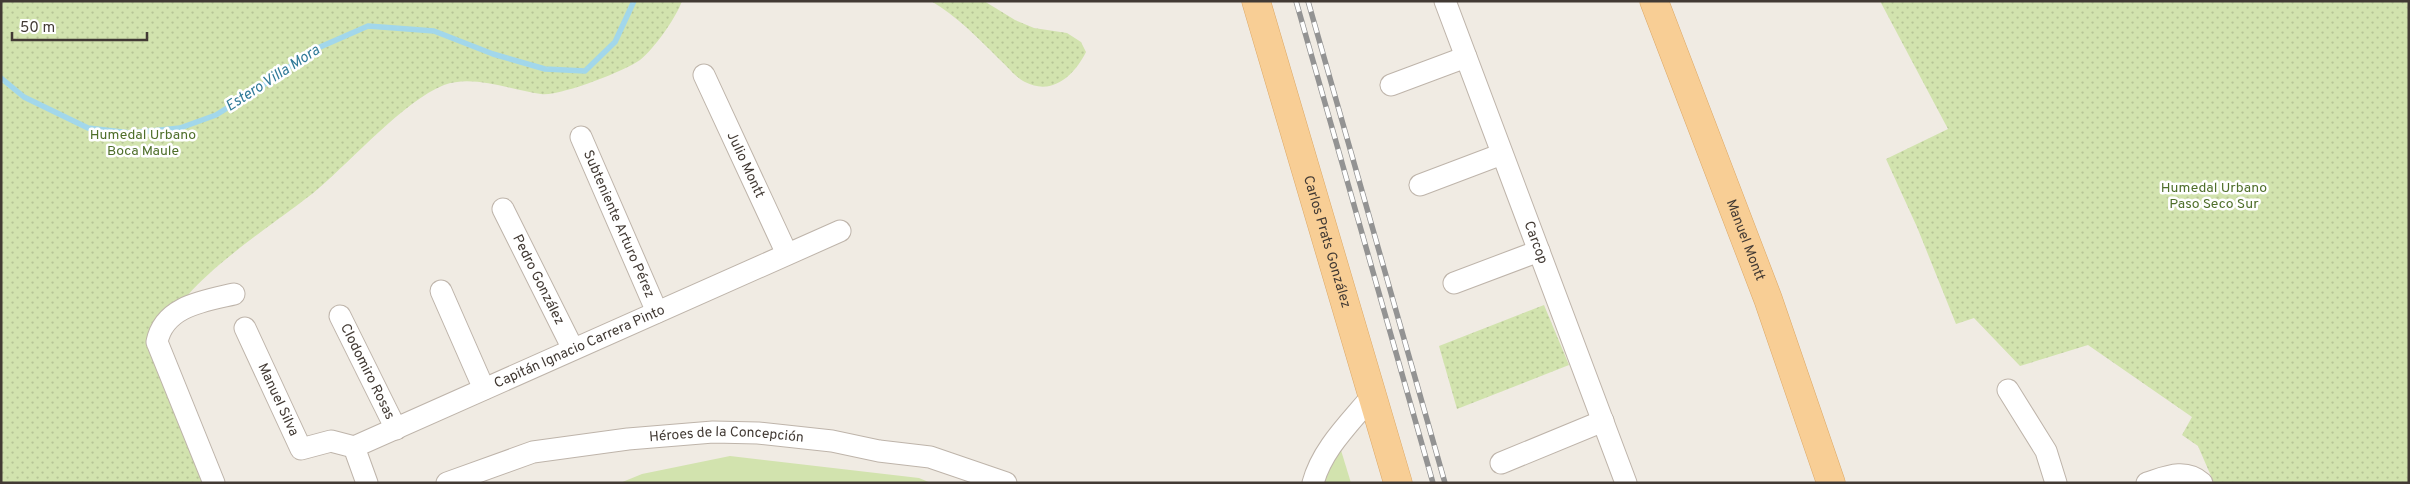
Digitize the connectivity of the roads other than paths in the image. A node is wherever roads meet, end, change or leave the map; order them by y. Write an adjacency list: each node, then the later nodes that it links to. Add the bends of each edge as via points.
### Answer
1 (1256, 1): 23 (main road, Carlos Prats González)
2 (1445, 1): 4 (street, Carcop)
3 (1654, 1): 36 (main road, Manuel Montt, via 1764,290)
4 (1466, 57): 6 (street); 8 (street, Carcop)
5 (704, 75): 13 (street, Julio Montt)
6 (1390, 85)
7 (581, 137): 17 (street, Subteniente Arturo Pérez)
8 (1502, 154): 9 (street); 12 (street, Carcop)
9 (1420, 185)
10 (503, 208): 20 (street, Pedro González)
11 (840, 231): 13 (street, Capitán Ignacio Carrera Pinto)
12 (1539, 251): 14 (street); 24 (street, Carcop)
13 (787, 254): 17 (street, Capitán Ignacio Carrera Pinto)
14 (1454, 283)
15 (441, 290): 21 (street)
16 (234, 294): 29 (street, via 181,309 159,330 157,342)
17 (658, 312): 20 (street, Capitán Ignacio Carrera Pinto)
18 (340, 316): 25 (street, Clodomiro Rosas)
19 (245, 328): 26 (street, Manuel Silva, via 302,449 331,441)
20 (573, 349): 21 (street, Capitán Ignacio Carrera Pinto)
21 (484, 389): 25 (street, Capitán Ignacio Carrera Pinto)
22 (2008, 390): 37 (street, via 2046,451)
23 (1372, 396): 33 (street, via 1325,453); 34 (main road, Carlos Prats González)
24 (1603, 421): 27 (street); 35 (street, Carcop)
25 (396, 429): 26 (street, Capitán Ignacio Carrera Pinto)
26 (354, 447): 30 (street)
27 (1501, 463)
28 (2197, 480): 38 (street, via 2176,475)
29 (214, 483)
30 (367, 483)
31 (447, 483): 32 (street, Héroes de la Concepción, via 533,452 713,432 832,441 930,457)
32 (1006, 483)
33 (1313, 483)
34 (1398, 483)
35 (1626, 483)
36 (1832, 483)
37 (2056, 483)
38 (2147, 483)

